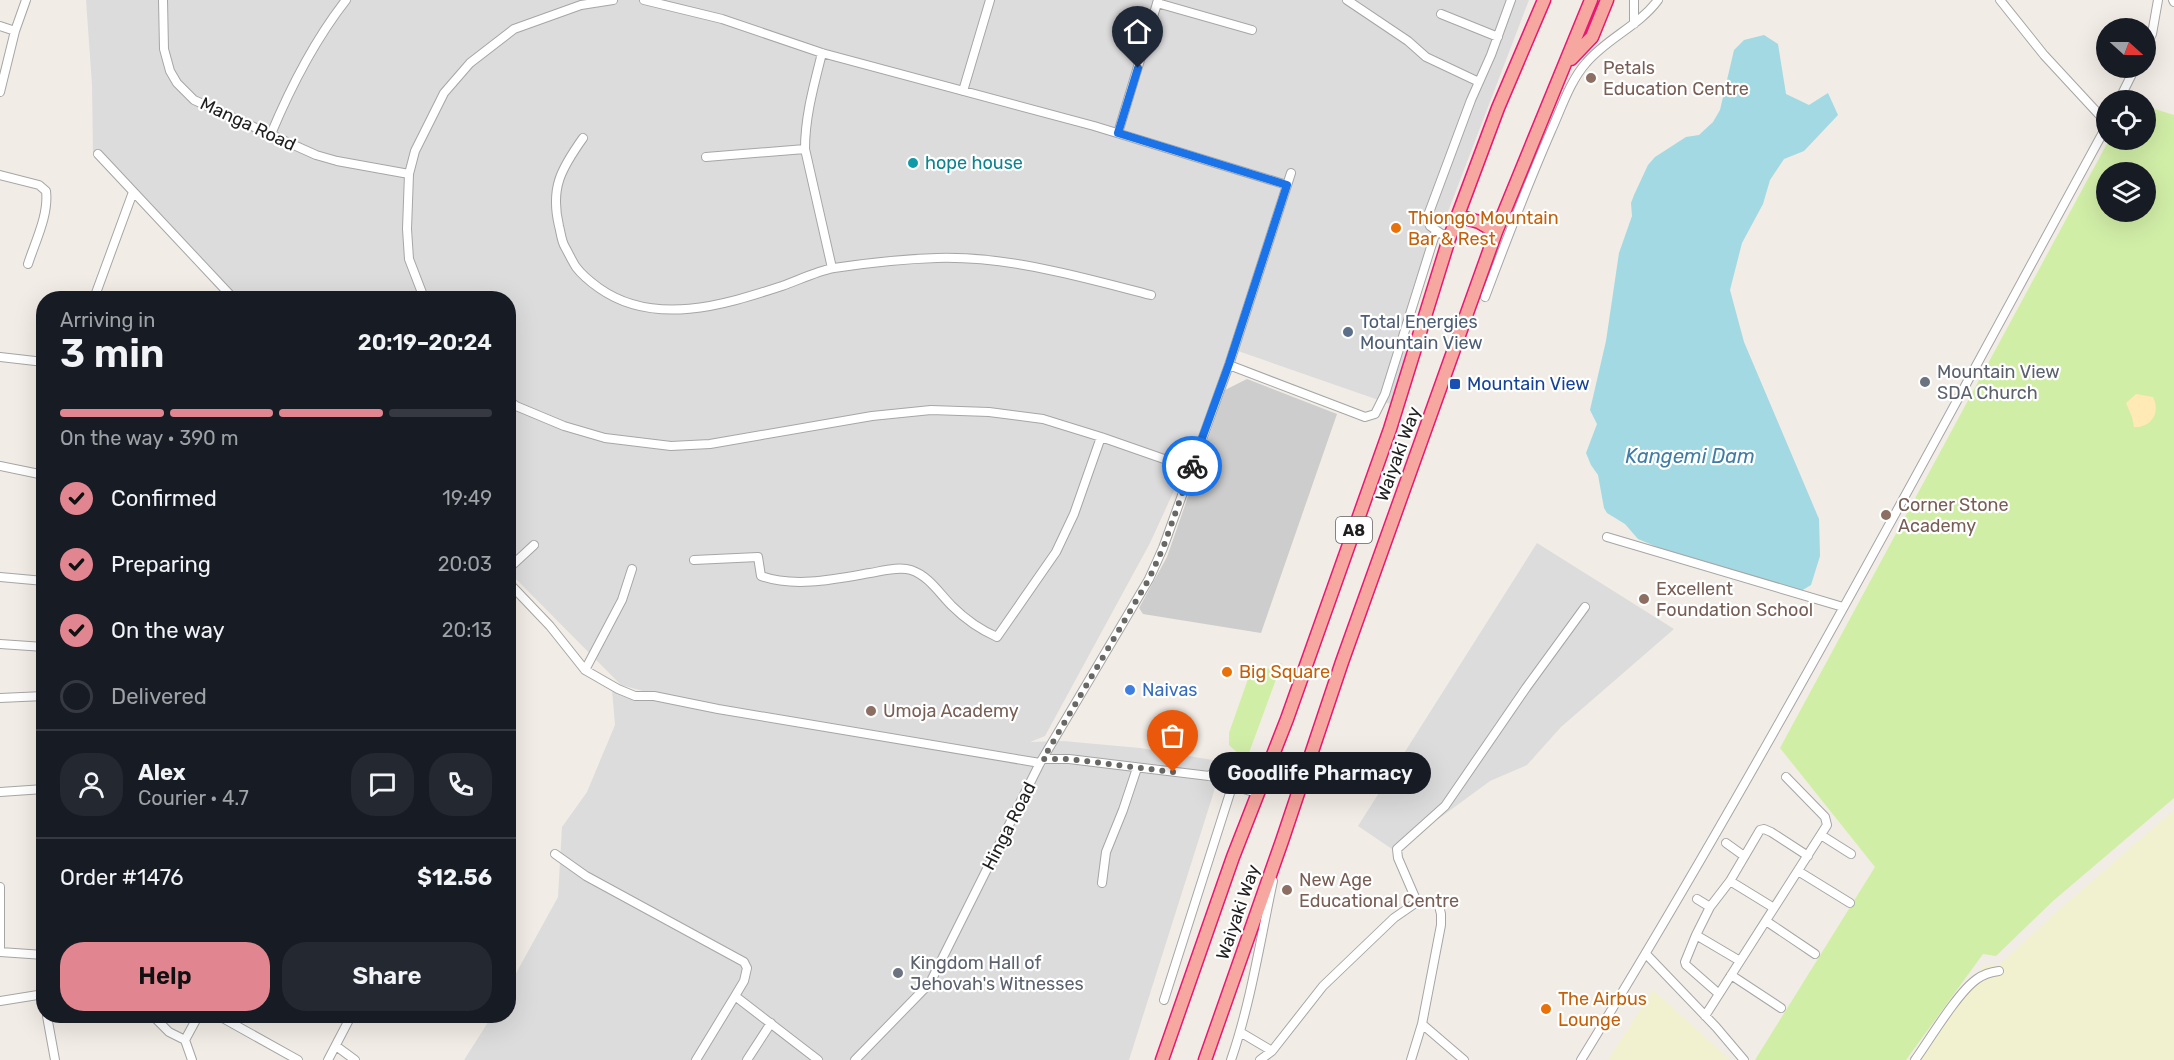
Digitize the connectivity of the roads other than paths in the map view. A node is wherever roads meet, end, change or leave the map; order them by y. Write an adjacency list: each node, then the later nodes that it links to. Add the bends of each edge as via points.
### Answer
1 (26, 0): 22 (street)
2 (163, 0): 31 (street, Manga Road, via 164,48 177,83 194,99)
3 (346, 0): 31 (street, via 301,67)
4 (613, 0): 38 (street, via 581,5 514,29 470,63 444,93 428,121)
5 (644, 0): 24 (street, via 722,19)
6 (990, 0): 27 (street)
7 (1347, 0): 26 (street, via 1426,57)
8 (1511, 0): 23 (street)
9 (1544, 0): 42 (highway, Waiyaki Way / A8)
10 (1591, 0): 25 (highway, Waiyaki Way / A8)
11 (1607, 0): 25 (highway, via 1592,37)
12 (1634, 0): 19 (street)
13 (1658, 0): 19 (street)
14 (2000, 0): 29 (street)
15 (2158, 0): 18 (street)
16 (1158, 2): 21 (street); 30 (street)
17 (1441, 15): 23 (street)
18 (2155, 18)
19 (1634, 24): 52 (street, via 1586,63 1566,96)
20 (0, 26): 22 (street)
21 (1252, 30)
22 (15, 31): 28 (street)
23 (1498, 37): 26 (street)
24 (822, 53): 27 (street); 34 (street, via 812,90)
25 (1565, 65): 44 (highway, Waiyaki Way / A8)
26 (1479, 82): 43 (street, via 1427,218)
27 (963, 91): 30 (street)
28 (0, 92)
29 (2096, 111)
30 (1118, 133): 40 (street)
31 (271, 134): 38 (street, Manga Road, via 316,155)
32 (583, 138): 47 (street, via 562,171 555,192 555,214 562,241 577,269 610,296 653,309 697,309)
33 (2096, 145): 72 (street)
34 (805, 149): 36 (street); 47 (street)
35 (98, 154): 41 (street)
36 (706, 158)
37 (1291, 173): 40 (street, Hinga Road)
38 (409, 174): 50 (street, via 409,259)
39 (0, 175): 46 (street, via 46,190 43,219)
40 (1287, 185): 55 (street, Hinga Road)
41 (133, 192): 48 (street); 49 (street)
42 (1458, 216): 44 (highway); 45 (highway, Waiyaki Way / A8)
43 (1436, 231): 45 (street); 56 (street)
44 (1496, 232): 87 (highway, Waiyaki Way / A8)
45 (1449, 239): 57 (highway, Waiyaki Way / A8)
46 (28, 264)
47 (832, 268): 51 (street, via 938,258 985,260 1063,273)
48 (97, 291)
49 (226, 291)
50 (421, 291)
51 (1151, 295)
52 (1485, 297)
53 (0, 357): 54 (street)
54 (36, 361)
55 (1229, 364): 56 (street, via 1365,417 1375,414); 60 (street, Hinga Road)
56 (1384, 394): 57 (street)
57 (1400, 400): 85 (highway, Waiyaki Way / A8)
58 (516, 406): 59 (street, via 605,438 671,447 931,410 1043,419)
59 (1101, 437): 60 (street, via 1164,459); 65 (street, via 1056,552 997,637 953,607 924,577 909,569 788,582 761,576 758,557)
60 (1193, 463): 78 (street, Hinga Road, via 1149,579)
61 (0, 466): 62 (street)
62 (36, 473)
63 (1607, 537): 72 (street)
64 (534, 545): 66 (street)
65 (694, 560)
66 (516, 562)
67 (632, 569): 75 (street, via 622,600)
68 (0, 577): 69 (street)
69 (36, 580)
70 (516, 590): 75 (street)
71 (1585, 607): 98 (street, via 1445,806 1397,849)
72 (1843, 607): 105 (street)
73 (0, 644): 74 (street)
74 (36, 646)
75 (585, 670): 78 (street, via 635,696)
76 (36, 696): 77 (street)
77 (0, 698)
78 (1042, 761): 79 (street, via 1069,759); 137 (street, Hinga Road, via 930,983)
79 (1137, 768): 80 (street); 95 (street, via 1106,852)
80 (1209, 776): 82 (street); 85 (street, via 1228,763)
81 (1786, 777): 86 (street, via 1827,820)
82 (1230, 785): 85 (street); 114 (street)
83 (36, 790): 84 (street)
84 (0, 792)
85 (1259, 793): 138 (highway, Waiyaki Way / A8)
86 (1821, 835): 90 (street); 92 (street)
87 (1282, 842): 125 (street); 139 (highway, Waiyaki Way / A8)
88 (1726, 843): 91 (street)
89 (555, 854): 113 (street, via 586,876 744,962 744,981)
90 (1851, 854)
91 (1744, 856): 92 (street, via 1764,829); 94 (street)
92 (1808, 856): 93 (street)
93 (1798, 871): 99 (street); 101 (street)
94 (1730, 880): 100 (street); 101 (street)
95 (1102, 883)
96 (0, 887): 104 (street)
97 (1697, 899): 100 (street)
98 (1417, 902): 124 (street, via 1435,903 1442,914); 128 (street, via 1394,918 1323,987)
99 (1850, 903)
100 (1710, 908): 103 (street)
101 (1774, 908): 102 (street)
102 (1766, 921): 106 (street); 108 (street)
103 (1696, 935): 108 (street); 111 (street, via 1686,965)
104 (0, 952): 107 (street)
105 (1646, 954): 117 (street); 144 (street)
106 (1815, 954)
107 (36, 955)
108 (1740, 961): 110 (street)
109 (1999, 971): 146 (street, via 1975,980)
110 (1731, 975): 111 (street); 116 (street)
111 (1719, 994): 117 (street)
112 (36, 995): 115 (street)
113 (735, 996): 123 (street); 134 (street)
114 (1164, 1000)
115 (0, 1001)
116 (1780, 1008)
117 (1705, 1016): 145 (street)
118 (48, 1023): 129 (street)
119 (160, 1023): 126 (street)
120 (194, 1023): 126 (street)
121 (232, 1023): 131 (street)
122 (348, 1023): 127 (street)
123 (771, 1023): 135 (street); 136 (street)
124 (1422, 1024): 142 (street); 143 (street)
125 (1240, 1032): 128 (street); 140 (street)
126 (185, 1040): 130 (street)
127 (336, 1046): 132 (street); 133 (street)
128 (1272, 1051): 141 (street)
129 (55, 1060)
130 (192, 1060)
131 (298, 1060)
132 (328, 1060)
133 (355, 1060)
134 (696, 1060)
135 (747, 1060)
136 (818, 1060)
137 (855, 1060)
138 (1162, 1060)
139 (1205, 1060)
140 (1231, 1060)
141 (1260, 1060)
142 (1411, 1060)
143 (1464, 1060)
144 (1581, 1060)
145 (1744, 1060)
146 (1915, 1060)

